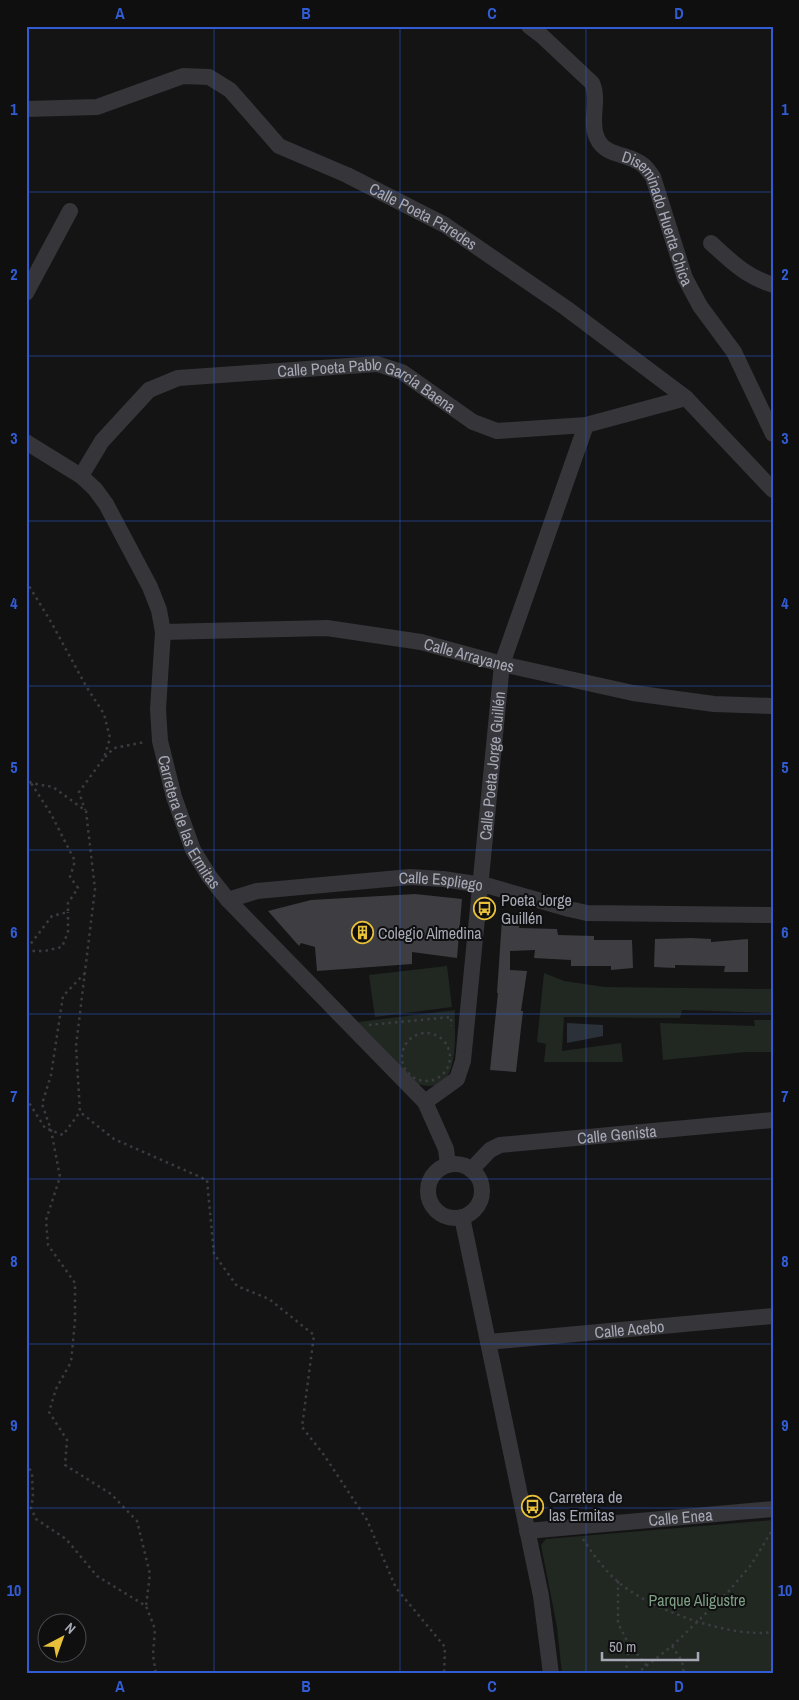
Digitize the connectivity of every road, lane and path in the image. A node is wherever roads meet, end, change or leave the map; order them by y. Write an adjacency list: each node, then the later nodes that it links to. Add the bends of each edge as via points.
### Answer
1 (529, 26): 9 (street, Diseminado Huerta Chica, via 592,83 597,140 615,154 642,164 653,177 685,278 700,306 734,352)
2 (26, 109): 7 (street, Calle Poeta Paredes, via 97,107 183,76 209,77 230,90 278,146 347,175 445,225 566,308)
3 (70, 211): 6 (street)
4 (711, 243): 5 (street, via 743,272)
5 (773, 285)
6 (26, 294)
7 (686, 398): 8 (street, Calle Poeta Pablo García Baena); 12 (street, Calle Poeta Paredes)
8 (586, 425): 11 (street, Calle Poeta Pablo García Baena, via 497,431 473,422 402,372 377,364 178,378 149,390 102,441); 15 (street, Calle Poeta Jorge Guillén)
9 (773, 434)
10 (26, 442): 11 (street, Carretera de las Ermitas)
11 (81, 476): 14 (street, Carretera de las Ermitas, via 106,504 150,587)
12 (773, 490)
13 (26, 581): 18 (path, via 104,714 110,738)
14 (163, 632): 15 (street, Calle Arrayanes, via 327,628 421,642); 17 (street, Carretera de las Ermitas, via 158,709)
15 (502, 664): 16 (street, Calle Arrayanes, via 632,693 714,704); 23 (street, Calle Poeta Jorge Guillén)
16 (773, 706)
17 (160, 738): 18 (path, via 114,748); 24 (street, Carretera de las Ermitas, via 174,797 194,850)
18 (104, 758): 22 (path, via 79,792)
19 (26, 776): 20 (path)
20 (31, 782): 21 (path); 22 (path, via 53,787); 25 (path, via 75,861 70,877 78,888 68,904)
21 (26, 786)
22 (86, 811): 28 (path, via 95,889)
23 (481, 885): 24 (street, Calle Espliego, via 443,879 400,878 258,892); 26 (street, Calle Espliego, via 587,913); 34 (street, Calle Poeta Jorge Guillén, via 463,1061 457,1079)
24 (228, 900): 34 (street, Carretera de las Ermitas)
25 (68, 912): 27 (path, via 52,916); 27 (path, via 68,932 62,947)
26 (773, 915)
27 (26, 951)
28 (86, 972): 35 (path, via 76,1046); 37 (path, via 63,996 51,1075 42,1104)
29 (365, 1025): 30 (path, via 451,1017)
30 (451, 1026)
31 (450, 1046): 32 (path)
32 (450, 1056): 32 (path, via 443,1040 429,1033 409,1040 402,1054 410,1074 425,1081 440,1076 450,1063)
33 (26, 1098): 37 (path, via 45,1128)
34 (425, 1102): 38 (street, Carretera de las Ermitas, via 446,1149)
35 (80, 1112): 37 (path, via 63,1135); 56 (path, via 114,1139 207,1180 214,1254 238,1286 269,1299 314,1335 302,1427 367,1520 396,1588 445,1647)
36 (773, 1120): 39 (street, Calle Genista, via 500,1145 490,1150)
37 (51, 1130): 49 (path, via 60,1177 46,1220 48,1245 75,1283 76,1321 71,1362 56,1389 49,1412 67,1440 64,1465 111,1494 138,1521 150,1574)
38 (448, 1165): 39 (street); 40 (street, via 434,1174 428,1190 429,1198 438,1212 454,1218)
39 (471, 1170): 40 (street, via 481,1183 482,1192 476,1208)
40 (462, 1217): 42 (street)
41 (773, 1316): 42 (street, Calle Acebo)
42 (488, 1342): 47 (street)
43 (26, 1463): 49 (path, via 32,1473 31,1508 36,1519 66,1539 97,1576)
44 (773, 1509): 45 (street, Calle Enea)
45 (575, 1526): 47 (street, Calle Enea); 48 (path)
46 (773, 1529): 50 (path, via 751,1565)
47 (527, 1530): 57 (street, via 541,1596)
48 (618, 1581): 50 (path, via 642,1599); 52 (path, via 618,1623)
49 (146, 1606): 55 (path, via 155,1629 153,1656)
50 (697, 1622): 51 (path, via 734,1630); 53 (path)
51 (773, 1632)
52 (628, 1643): 54 (path); 58 (path, via 628,1663)
53 (672, 1646): 54 (path); 60 (path, via 682,1661)
54 (647, 1666): 59 (path)
55 (156, 1674)
56 (444, 1674)
57 (551, 1674)
58 (624, 1674)
59 (636, 1674)
60 (684, 1674)

